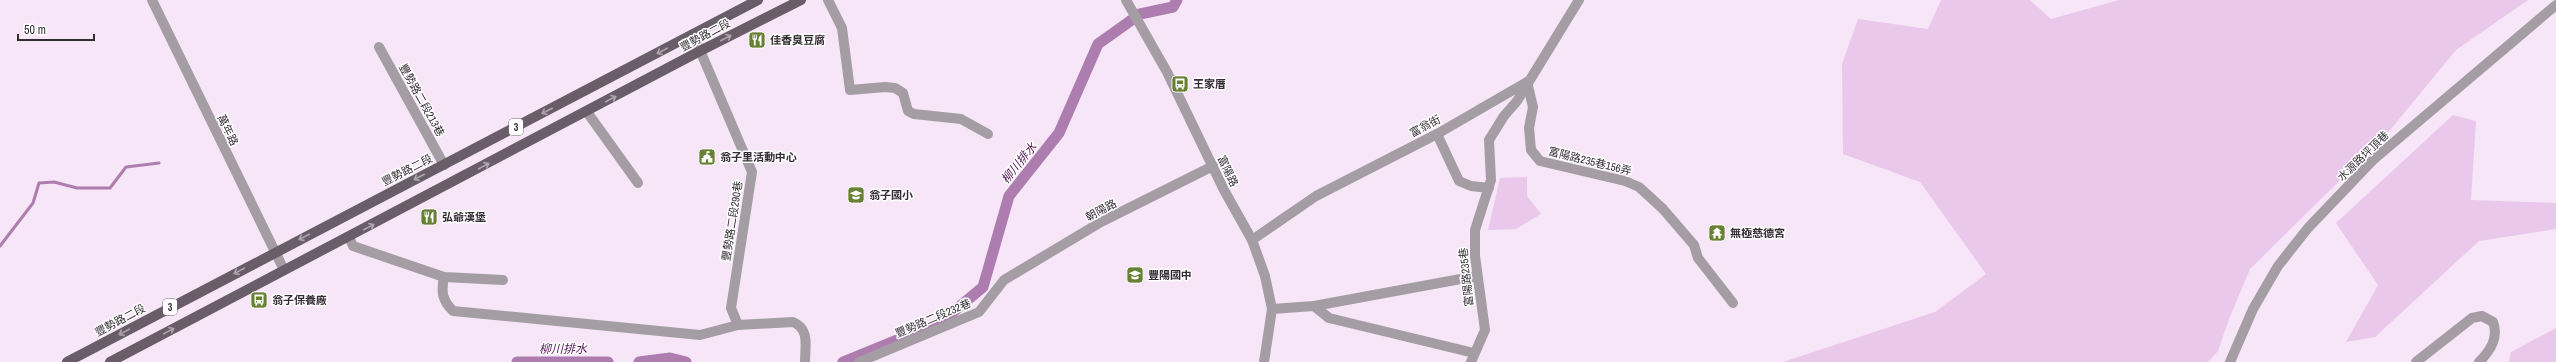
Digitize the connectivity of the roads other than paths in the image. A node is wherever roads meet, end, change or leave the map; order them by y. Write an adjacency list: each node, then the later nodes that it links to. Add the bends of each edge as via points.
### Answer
1 (152, 0): 21 (street, 萬年路)
2 (758, 0): 8 (main road, 豐勢路二段 / 3)
3 (801, 0): 10 (main road, 豐勢路二段 / 3, one-way to 3)
4 (828, 0): 13 (street, via 842,28 850,90 895,88 903,93 908,111 914,114 960,119)
5 (1126, 0): 16 (street, 富陽路, via 1167,72)
6 (1579, 0): 11 (street, 富翁街)
7 (2556, 5): 37 (street, 水源路坪頂巷, via 2373,160 2308,228 2278,266 2254,309)
8 (692, 34): 10 (street, 豐勢路二段290巷); 15 (main road, 豐勢路二段 / 3, one-way to 15)
9 (379, 47): 15 (street, 豐勢路二段213巷)
10 (700, 51): 12 (main road, 豐勢路二段 / 3, one-way to 10); 30 (street, 豐勢路二段290巷, via 752,172 731,308)
11 (1527, 82): 14 (street, 富翁街); 18 (street, 富陽路235巷, via 1517,101 1489,140); 27 (street, 富陽路235巷156弄, via 1533,106 1529,128 1531,150 1540,161 1625,181 1639,187 1694,244 1698,258)
12 (587, 112): 17 (street); 19 (main road, 豐勢路二段 / 3, one-way to 12)
13 (988, 134)
14 (1437, 134): 18 (street, via 1459,181 1471,186); 20 (street, 富翁街, via 1316,196)
15 (444, 165): 21 (main road, 豐勢路二段 / 3, one-way to 21)
16 (1213, 166): 20 (street, 富陽路); 26 (street, 朝陽路, via 1101,222)
17 (638, 183)
18 (1489, 188): 23 (street, 富陽路235巷, via 1475,230)
19 (349, 237): 22 (main road, 豐勢路二段 / 3); 24 (street, via 353,246)
20 (1252, 240): 29 (street, 富陽路, via 1265,276)
21 (274, 253): 22 (street, 萬年路); 32 (main road, 豐勢路二段 / 3, one-way to 32)
22 (284, 270): 33 (main road, 豐勢路二段 / 3, one-way to 22)
23 (1477, 276): 28 (street); 31 (street, 富陽路235巷, via 1485,330)
24 (444, 277): 25 (street); 30 (street, via 444,301 453,311 700,335)
25 (503, 280)
26 (1004, 280): 35 (street, 豐勢路二段232巷, via 979,312)
27 (1733, 303)
28 (1314, 306): 29 (street); 31 (street, via 1329,318)
29 (1272, 309): 36 (street, 富陽路)
30 (738, 325): 34 (street, via 792,322 801,325 805,332)
31 (1472, 357)
32 (67, 362)
33 (110, 362)
34 (805, 362)
35 (859, 362)
36 (1264, 362)
37 (2230, 362)
38 (2416, 362): 39 (street, via 2472,318 2482,316 2493,322 2496,330 2495,341)
39 (2479, 362)

